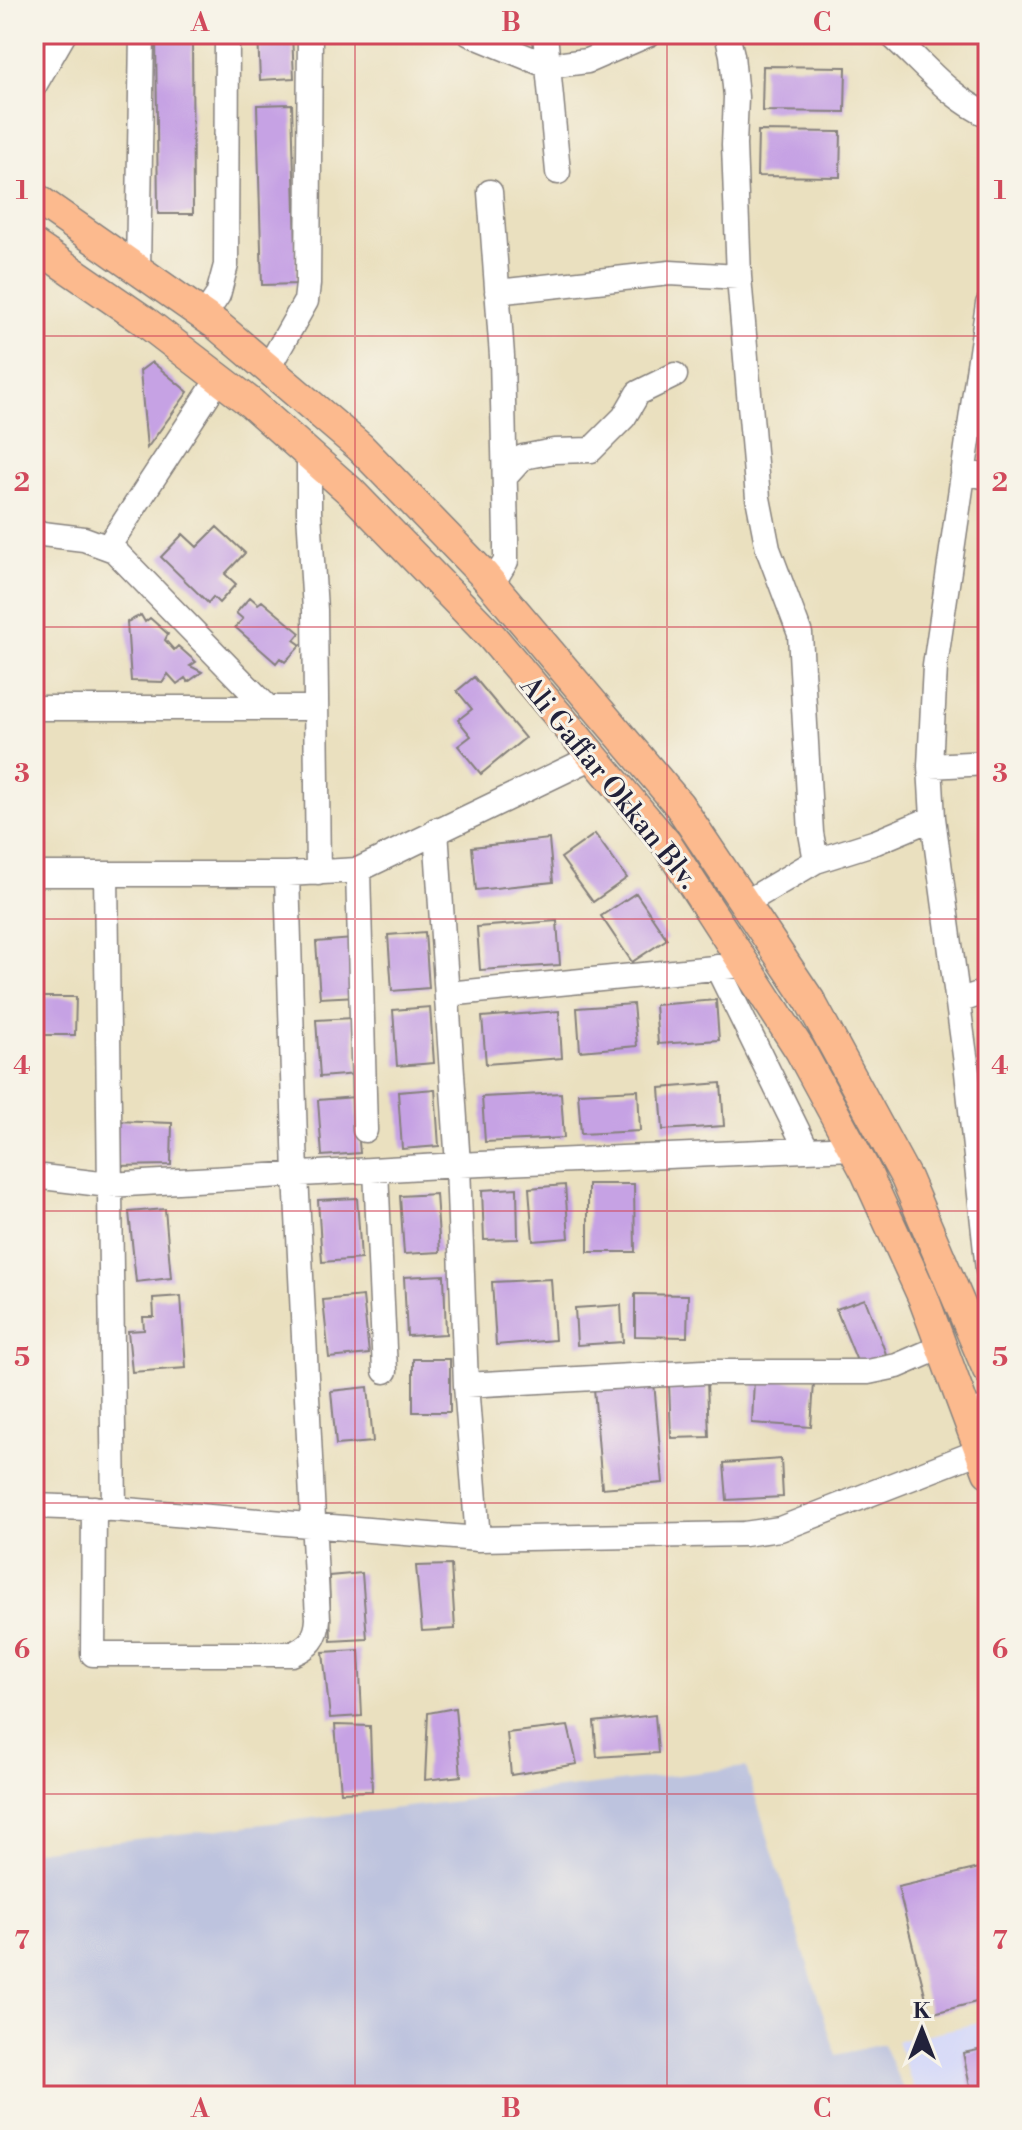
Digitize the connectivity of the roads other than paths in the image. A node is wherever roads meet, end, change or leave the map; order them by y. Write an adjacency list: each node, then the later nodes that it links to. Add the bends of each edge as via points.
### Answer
1 (64, 34): 11 (street)
2 (142, 34): 17 (street)
3 (227, 34): 21 (street, via 226,265 218,295)
4 (310, 34): 22 (street, via 306,301)
5 (470, 34): 10 (street)
6 (545, 34): 10 (street)
7 (649, 34): 10 (street, via 587,61)
8 (727, 34): 18 (street, via 736,97)
9 (890, 34): 12 (street, via 937,83)
10 (548, 66): 13 (street)
11 (34, 86)
12 (988, 115)
13 (558, 172)
14 (490, 192): 19 (street)
15 (34, 197): 17 (main road, Ali Gaffar Okkan Blv.)
16 (34, 245): 24 (main road, Ali Gaffar Okkan Blv.)
17 (138, 269): 21 (main road, Ali Gaffar Okkan Blv.)
18 (739, 277): 19 (street, via 670,273); 40 (street, via 758,498 768,549 800,634)
19 (497, 292): 27 (street)
20 (988, 304): 26 (street)
21 (204, 316): 22 (main road, Ali Gaffar Okkan Blv.)
22 (268, 368): 31 (main road, Ali Gaffar Okkan Blv., via 360,447)
23 (675, 375): 27 (street, via 638,393 624,417 591,450 523,457)
24 (219, 378): 25 (main road, Ali Gaffar Okkan Blv.); 30 (street)
25 (309, 454): 34 (street); 35 (main road, Ali Gaffar Okkan Blv., via 492,637)
26 (963, 472): 28 (street); 37 (street, via 935,666)
27 (505, 477): 31 (street, via 506,561)
28 (988, 477)
29 (34, 533): 30 (street)
30 (108, 547): 32 (street)
31 (492, 584): 46 (main road, Ali Gaffar Okkan Blv., via 679,805)
32 (267, 707): 33 (street); 34 (street)
33 (34, 708)
34 (315, 708): 42 (street)
35 (595, 756): 39 (street); 47 (main road, Ali Gaffar Okkan Blv., via 666,843)
36 (988, 763): 37 (street)
37 (930, 766): 38 (street)
38 (933, 818): 40 (street); 50 (street)
39 (436, 830): 41 (street); 49 (street)
40 (816, 861): 46 (street)
41 (358, 870): 42 (street); 51 (street)
42 (318, 873): 45 (street)
43 (34, 874): 44 (street)
44 (106, 874): 45 (street); 58 (street)
45 (287, 874): 56 (street)
46 (745, 903): 61 (main road, Ali Gaffar Okkan Blv., via 810,1001 906,1178)
47 (731, 966): 49 (street); 52 (main road, Ali Gaffar Okkan Blv., via 800,1050); 53 (street)
48 (988, 991): 50 (street)
49 (447, 994): 54 (street)
50 (958, 1001): 59 (street)
51 (365, 1130)
52 (853, 1148): 53 (street); 60 (main road, Ali Gaffar Okkan Blv.)
53 (807, 1150): 54 (street)
54 (458, 1165): 55 (street); 63 (street)
55 (376, 1170): 56 (street); 62 (street)
56 (296, 1175): 58 (street); 68 (street)
57 (34, 1176): 58 (street)
58 (109, 1185): 67 (street)
59 (988, 1270)
60 (941, 1347): 63 (street, via 868,1372 704,1372); 64 (main road, Ali Gaffar Okkan Blv.)
61 (988, 1370)
62 (385, 1371)
63 (466, 1385): 69 (street)
64 (977, 1411): 65 (main road, Ali Gaffar Okkan Blv.)
65 (984, 1462): 69 (street, via 780,1529)
66 (34, 1506): 67 (street)
67 (104, 1509): 68 (street); 68 (street, via 93,1654 292,1654 304,1649 318,1619)
68 (315, 1525): 69 (street)
69 (478, 1539)

